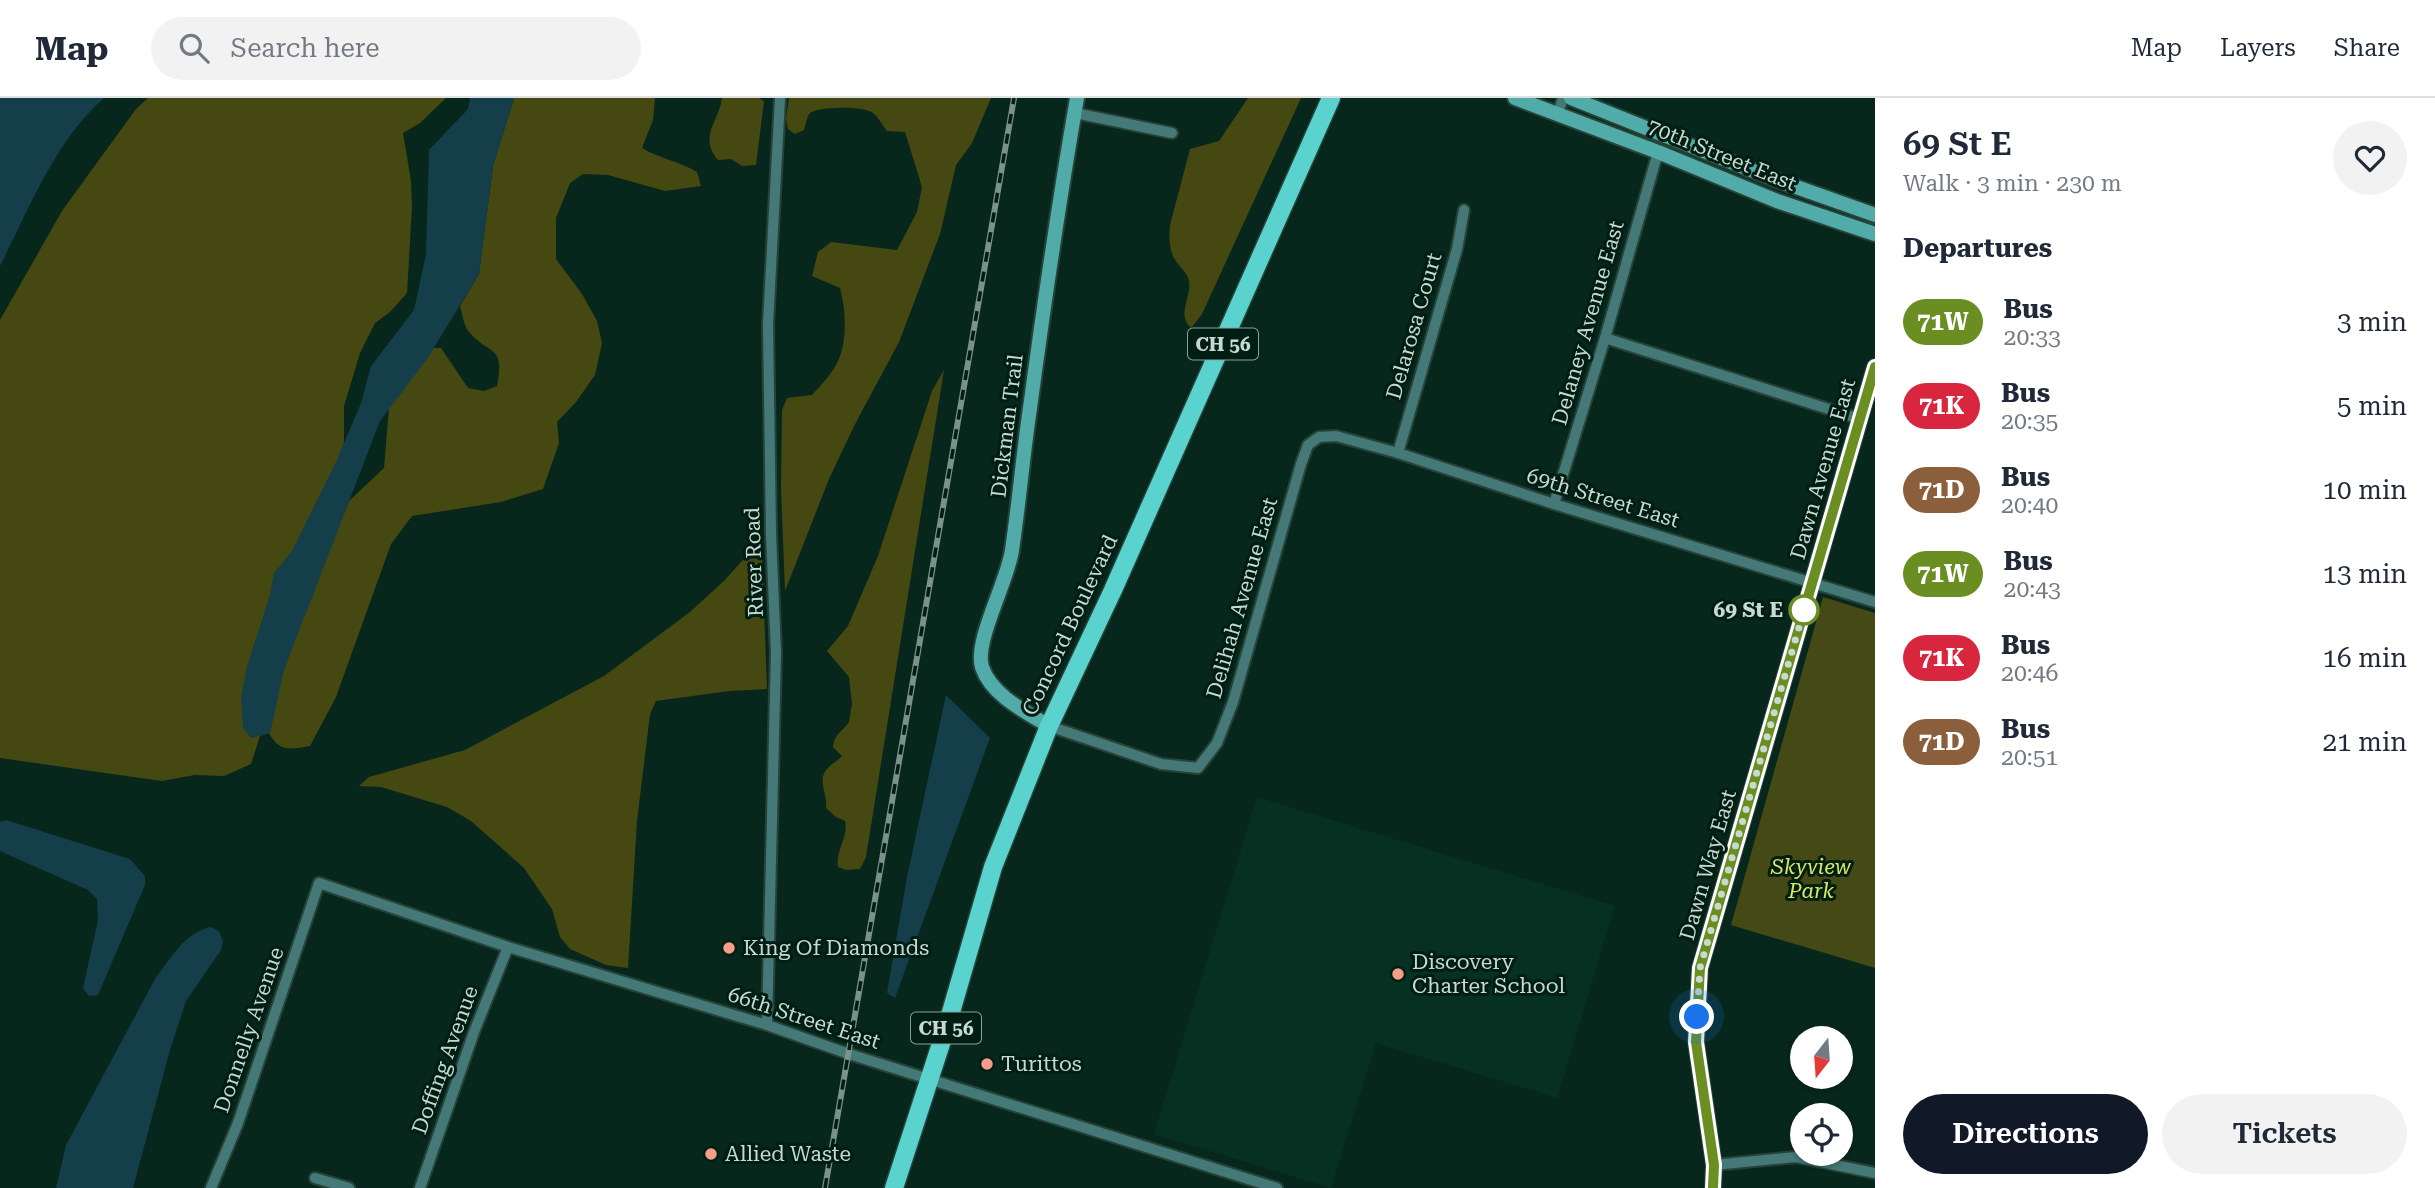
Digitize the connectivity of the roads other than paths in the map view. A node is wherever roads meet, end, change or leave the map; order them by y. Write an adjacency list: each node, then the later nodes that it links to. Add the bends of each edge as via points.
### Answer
1 (780, 98): 24 (street, River Road, via 768,324 776,653)
2 (1331, 98): 21 (main road, Concord Boulevard / CH 56, via 1114,590)
3 (1516, 98): 7 (street, 70th Street East)
4 (1563, 98): 7 (street)
5 (1571, 98): 11 (street, 70th Street East)
6 (1076, 105): 8 (street); 21 (street, Dickman Trail, via 1012,554 981,645 982,668 989,680)
7 (1558, 113): 9 (street, 70th Street East)
8 (1172, 133)
9 (1658, 152): 12 (street, 70th Street East, via 1777,201); 13 (street, Delaney Avenue East)
10 (1464, 210): 17 (street, Delarosa Court)
11 (1875, 215)
12 (1875, 234)
13 (1605, 338): 15 (street); 18 (street, Delaney Avenue East)
14 (1875, 367): 15 (street, Dawn Avenue East)
15 (1860, 419): 19 (street, Dawn Avenue East)
16 (1319, 437): 17 (street, 69th Street East, via 1336,436); 21 (street, Delihah Avenue East, via 1308,445 1301,464 1233,702 1217,743 1198,768 1161,764)
17 (1398, 453): 18 (street, 69th Street East)
18 (1554, 504): 19 (street, 69th Street East)
19 (1812, 583): 20 (street, 69th Street East); 26 (street, Dawn Way East, via 1700,968 1696,1042)
20 (1875, 602)
21 (1049, 726): 25 (main road, Concord Boulevard / CH 56, via 993,867)
22 (319, 883): 23 (street, 66th Street East); 29 (street, Donnelly Avenue)
23 (508, 947): 24 (street, 66th Street East); 31 (street, Doffing Avenue)
24 (767, 1025): 25 (street, 66th Street East)
25 (930, 1079): 32 (main road, Concord Boulevard / CH 56); 33 (street, 66th Street East)
26 (1714, 1165): 27 (street, via 1796,1157); 34 (street, Dawn Way East)
27 (1875, 1172)
28 (315, 1178): 30 (street)
29 (211, 1188)
30 (349, 1188)
31 (420, 1188)
32 (894, 1188)
33 (1277, 1188)
34 (1713, 1188)

